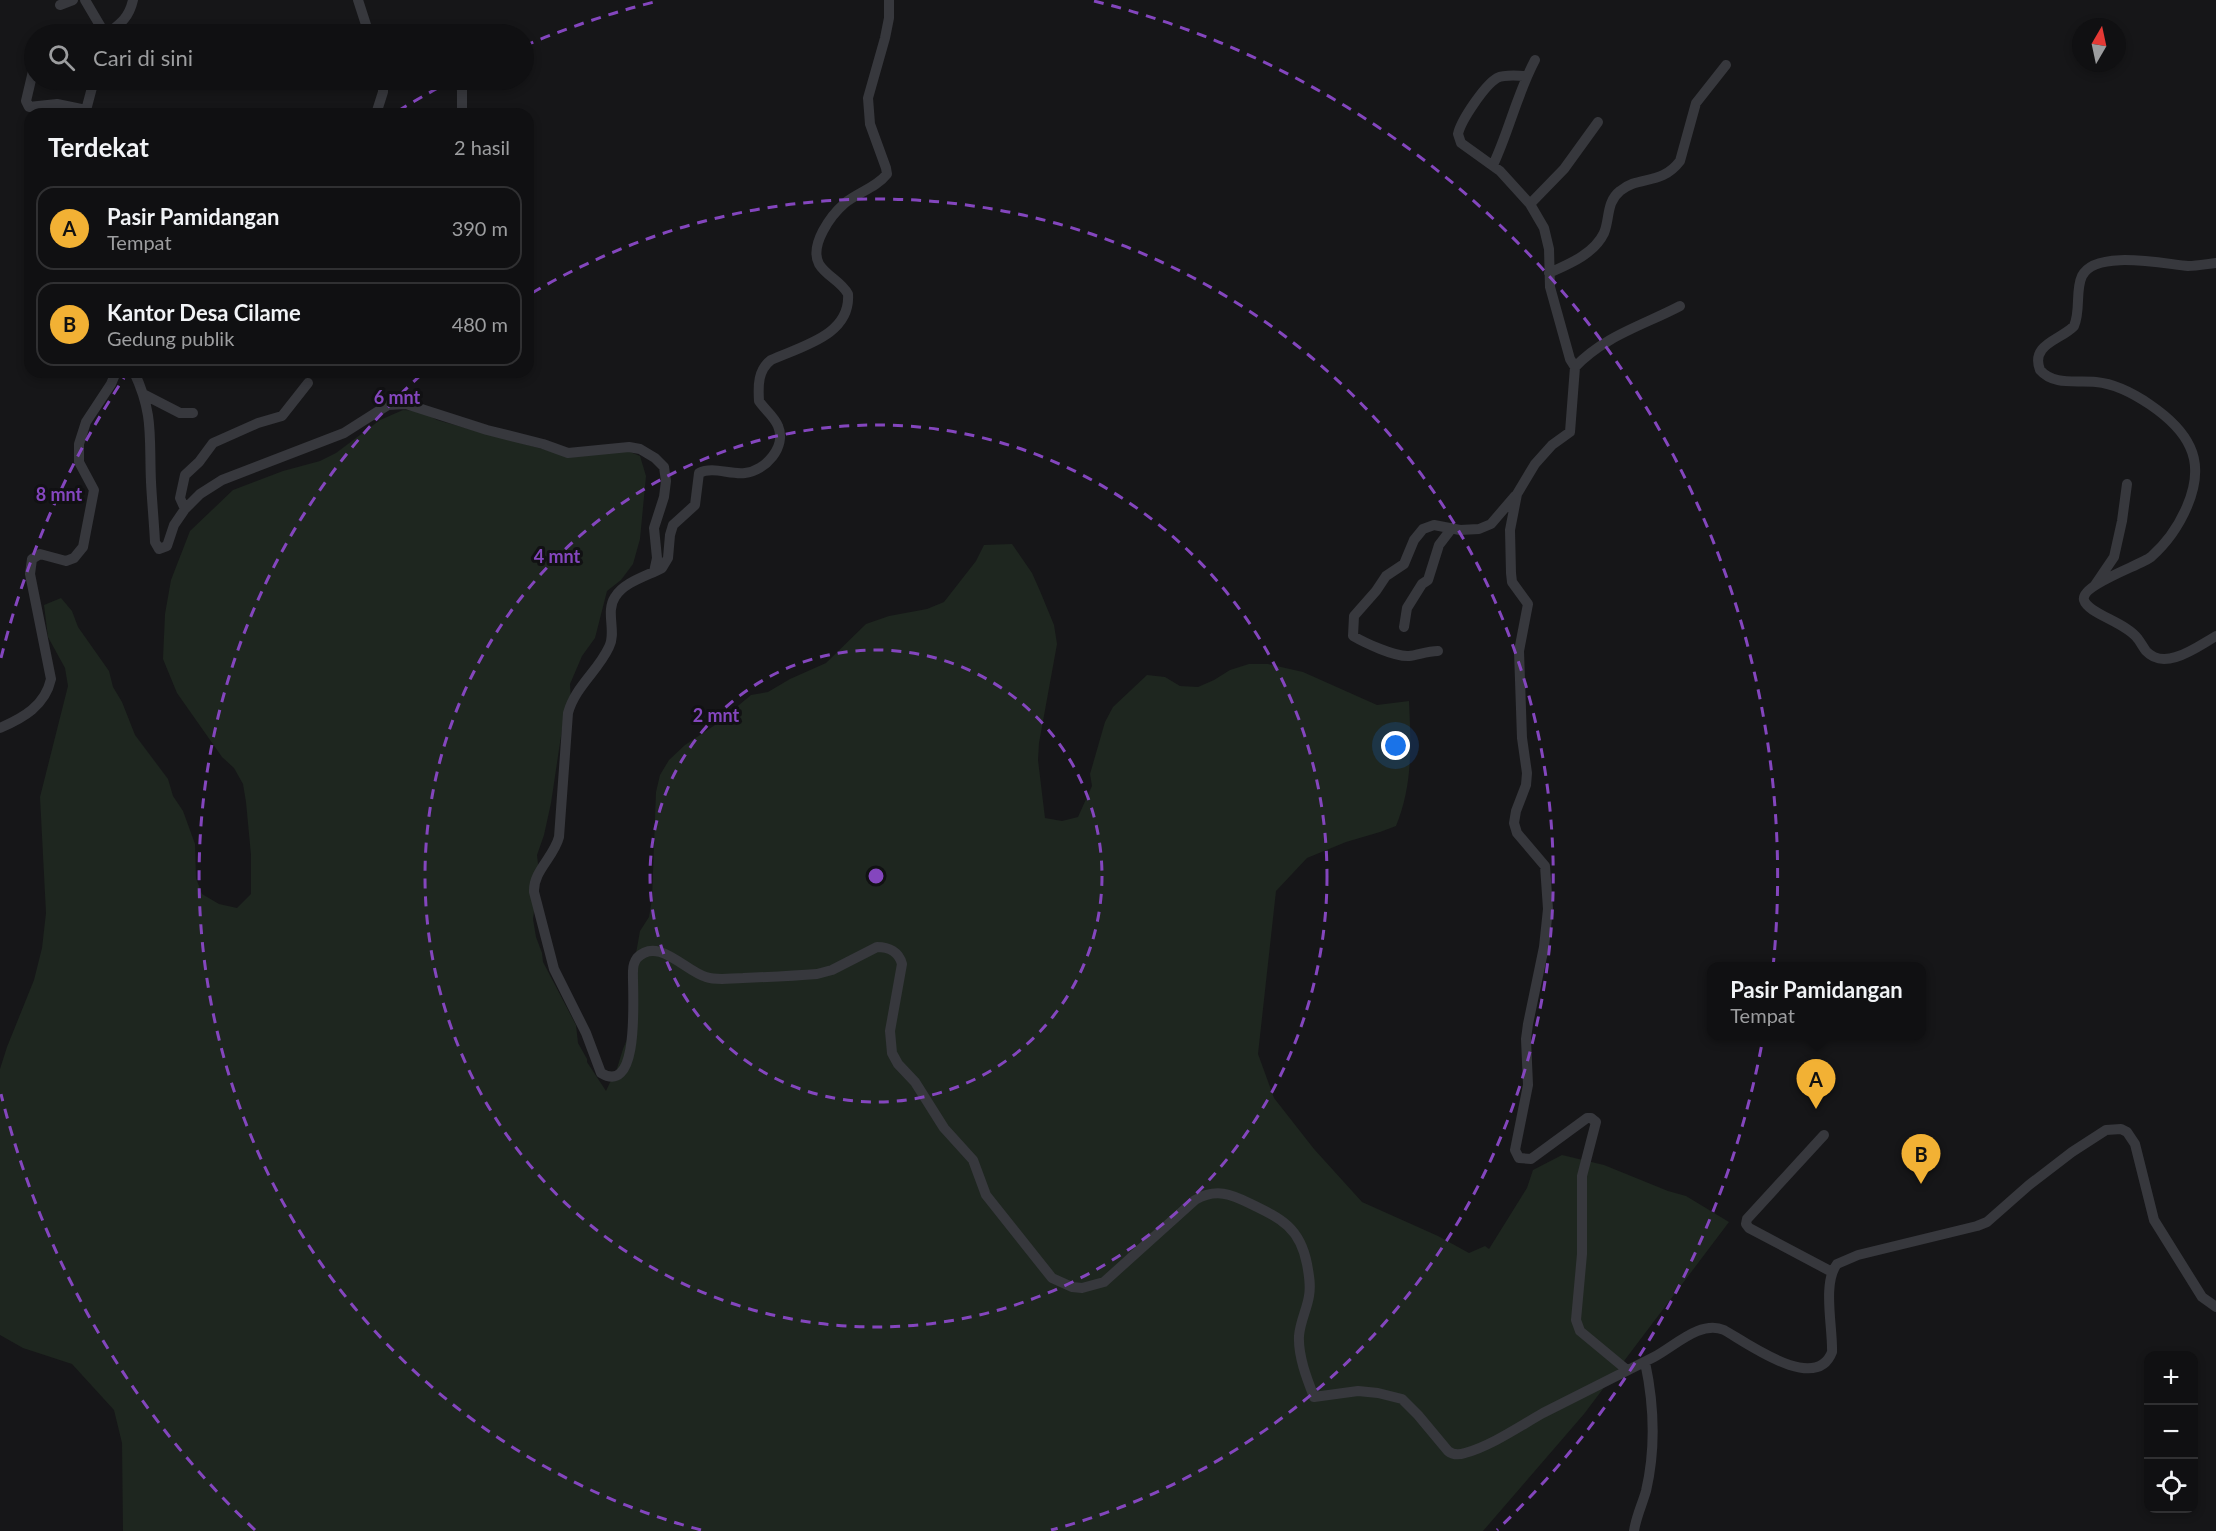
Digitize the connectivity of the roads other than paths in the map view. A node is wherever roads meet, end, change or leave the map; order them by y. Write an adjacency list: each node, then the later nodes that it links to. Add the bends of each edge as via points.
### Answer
1 (73, 0): 6 (street)
2 (85, 0): 7 (street)
3 (133, 0): 8 (street)
4 (358, 0): 9 (street)
5 (889, 0): 37 (street, via 885,38 868,98 870,124 887,174 844,204 831,219 817,248 819,264 848,294 847,311 824,336 764,365 759,379 759,401 780,432 773,457 760,468 745,473 699,473 694,505 673,525 668,558)
6 (60, 5)
7 (99, 24)
8 (120, 24)
9 (366, 24)
10 (1535, 60): 12 (street)
11 (1726, 65): 25 (street, via 1696,103 1680,161 1659,178 1617,193 1599,242)
12 (1526, 76): 22 (street); 22 (street, via 1506,75 1494,80 1459,128 1461,143)
13 (29, 90): 17 (street, via 29,107 64,104)
14 (92, 90): 18 (street)
15 (383, 90): 19 (street)
16 (462, 90): 20 (street)
17 (75, 108)
18 (87, 108)
19 (378, 108)
20 (462, 108)
21 (1598, 122): 23 (street, via 1564,169)
22 (1493, 165): 23 (street)
23 (1530, 204): 25 (street, via 1544,228)
24 (2216, 263): 38 (street, via 2192,266 2116,260 2088,268 2079,288 2074,326 2050,341 2039,354 2040,370 2053,380 2098,382 2139,399 2172,422 2184,435 2195,459 2189,500 2179,524 2150,558)
25 (1549, 273): 27 (street)
26 (1680, 306): 27 (street, via 1619,334 1588,353)
27 (1575, 367): 34 (street, via 1570,432 1535,464)
28 (113, 378): 42 (street, via 86,422 79,444 79,462 94,490 83,547 66,561 40,554 30,564 31,588 51,679 48,689 30,712)
29 (137, 378): 31 (street)
30 (308, 383): 35 (street, via 282,416 213,443 185,475 180,498)
31 (145, 395): 32 (street, via 180,412); 35 (street, via 151,433 155,542 159,549 167,546)
32 (193, 413)
33 (2127, 484): 38 (street, via 2114,557)
34 (1517, 494): 36 (street, via 1491,524 1479,529); 47 (street, via 1510,530 1510,558 1512,582 1528,604 1519,651 1527,773 1514,823 1517,833 1545,866 1548,909 1528,1024 1528,1085 1515,1150 1521,1159 1531,1159 1587,1118 1596,1122 1582,1176 1582,1254 1576,1320 1580,1330)
35 (185, 509): 37 (street, via 222,480 344,433 388,405 406,404 568,453 629,447 656,458 664,467 666,481 654,528)
36 (1452, 528): 39 (street, via 1439,545 1428,580 1407,608); 41 (street, via 1434,525 1418,534 1404,564 1386,576 1354,616 1352,632 1369,644 1402,656)
37 (654, 572): 47 (street, via 615,597 609,648 571,703 566,722 559,837 534,882 554,969 602,1073 618,1074 631,1051 633,970 644,952 666,954 700,975 718,979 817,974 877,947 886,948 902,964 890,1031 892,1053 944,1128 973,1160 986,1195 1058,1283 1082,1288 1104,1282 1195,1200 1221,1192 1276,1216 1299,1238 1310,1287 1299,1346 1316,1398 1358,1391 1402,1399 1448,1451 1460,1454 1495,1440)
38 (2093, 587): 40 (street, via 2084,601 2091,609 2125,626 2154,657 2167,659 2182,654)
39 (1404, 627)
40 (2216, 636)
41 (1438, 651)
42 (0, 728)
43 (1824, 1135): 44 (street, via 1746,1224)
44 (1832, 1272): 45 (street, via 1839,1263 1858,1255 1984,1224 2072,1152 2114,1128 2127,1132 2135,1144 2154,1220 2202,1297); 46 (street, via 1832,1352 1822,1364 1808,1368 1789,1366 1713,1327 1700,1330)
45 (2216, 1307)
46 (1645, 1362): 47 (street); 48 (street, via 1651,1391 1653,1446)
47 (1627, 1370)
48 (1634, 1531)

